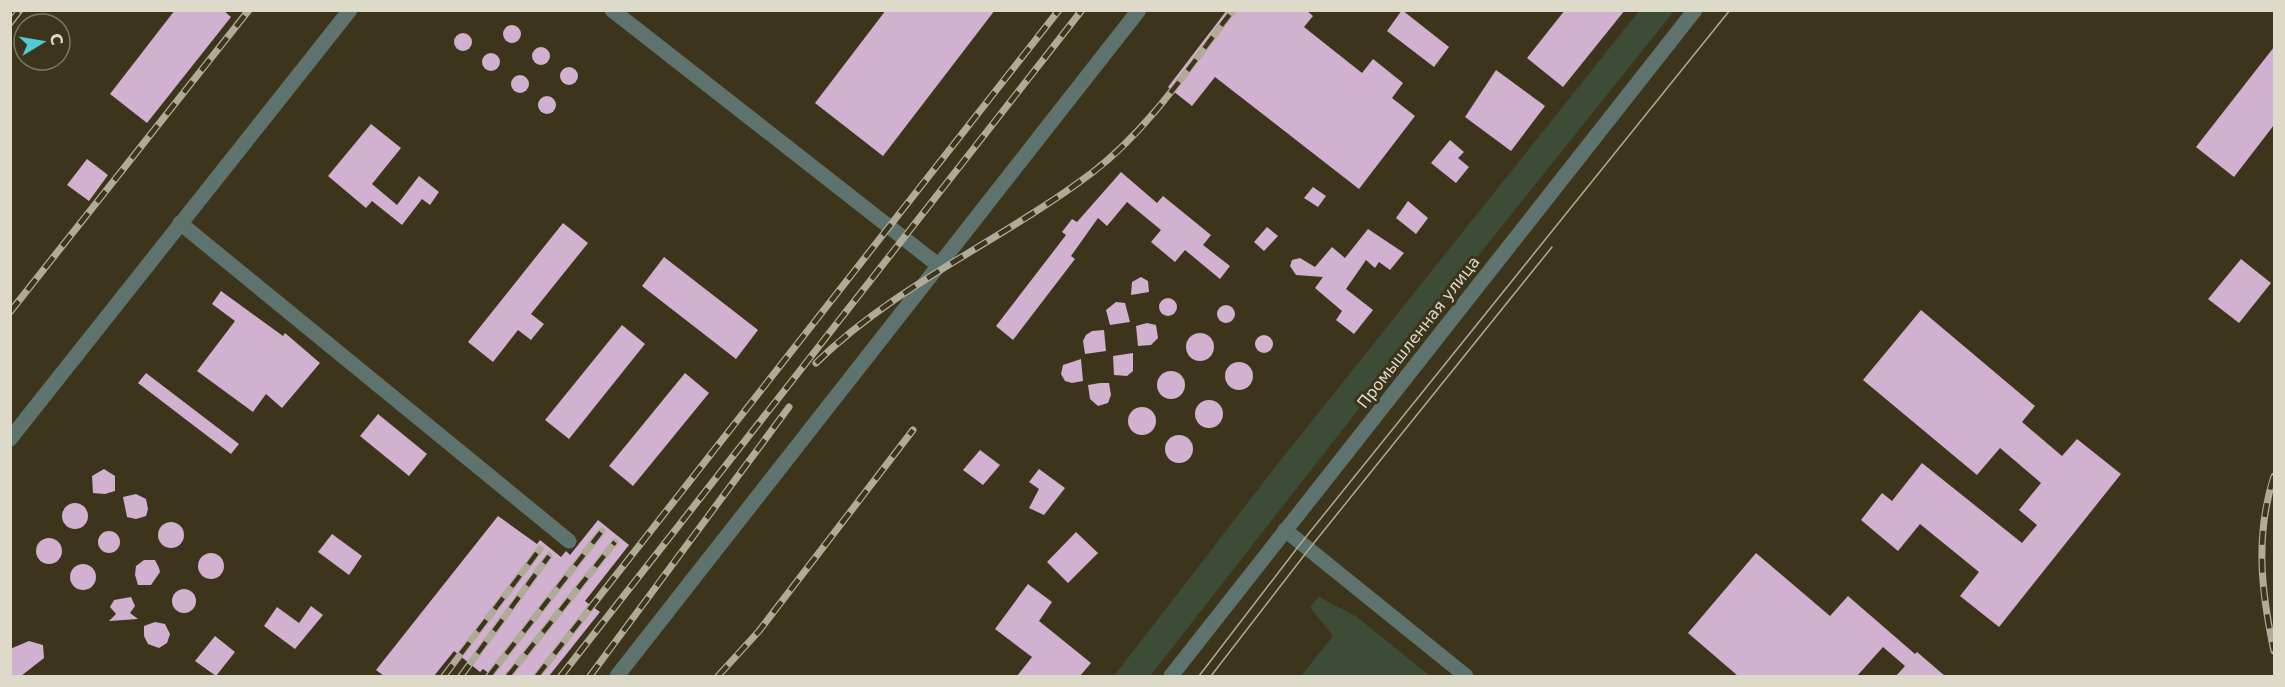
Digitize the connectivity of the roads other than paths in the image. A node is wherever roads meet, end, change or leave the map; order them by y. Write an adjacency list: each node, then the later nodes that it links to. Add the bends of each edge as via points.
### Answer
1 (350, 10): 5 (street)
2 (612, 10): 6 (street)
3 (1139, 10): 6 (street)
4 (1695, 10): 8 (street, Промышленная улица)
5 (180, 223): 7 (street); 9 (street)
6 (938, 265): 10 (street)
7 (10, 438)
8 (1285, 530): 11 (street, Промышленная улица); 12 (street)
9 (569, 541)
10 (617, 676)
11 (1171, 676)
12 (1466, 676)

